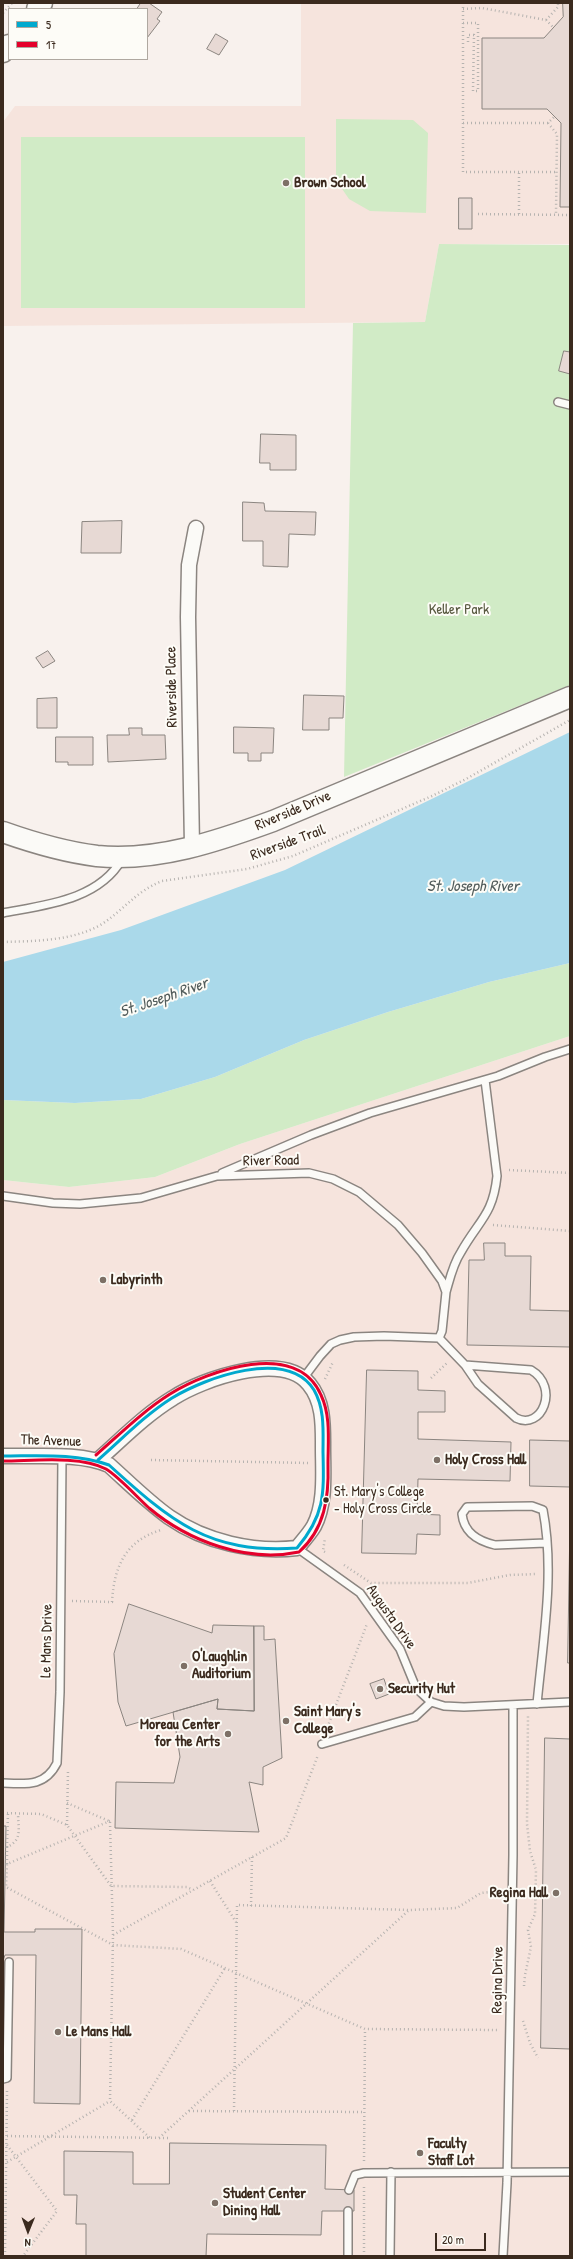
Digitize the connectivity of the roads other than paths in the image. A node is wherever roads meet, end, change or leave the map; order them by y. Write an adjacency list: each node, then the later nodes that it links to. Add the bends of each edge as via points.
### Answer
1 (558, 402): 2 (lane)
2 (570, 405)
3 (196, 528): 6 (street, Riverside Place, via 189,566 188,617)
4 (570, 697): 6 (street, Riverside Drive, via 273,821 228,837)
5 (3, 832): 7 (street, Riverside Drive, via 69,852)
6 (192, 846): 7 (street, Riverside Drive, via 153,854)
7 (123, 856): 8 (lane, via 118,867 94,887 59,902)
8 (3, 913)
9 (570, 1049): 10 (lane)
10 (485, 1080): 11 (lane, via 370,1113 311,1135); 13 (lane, via 496,1169 495,1191 490,1209 460,1253)
11 (217, 1176): 12 (lane, River Road, via 168,1191 107,1202 53,1203); 13 (lane, River Road, via 309,1173 333,1179 359,1192 398,1225 422,1253 442,1281)
12 (3, 1196)
13 (446, 1292): 14 (lane, via 442,1332)
14 (439, 1338): 15 (lane); 16 (lane, via 354,1336 340,1340 331,1344)
15 (465, 1365): 15 (lane, via 478,1384 516,1418 522,1422 537,1417 547,1392 539,1375 531,1370)
16 (302, 1380): 19 (street, via 291,1373 270,1369 241,1371 210,1379 191,1387 160,1407); 21 (street, via 308,1383 318,1400 323,1421 323,1463 321,1502 314,1526)
17 (3, 1456): 18 (street, The Avenue)
18 (62, 1457): 19 (street, The Avenue); 27 (lane, Le Mans Drive, via 57,1763 52,1772 41,1781 30,1784)
19 (98, 1460): 21 (street, via 109,1465 170,1518 194,1532 221,1541 259,1548)
20 (546, 1543): 20 (lane, via 543,1510 532,1506 467,1507 462,1514 469,1532 476,1539 487,1543); 24 (lane, via 547,1574)
21 (297, 1548): 22 (lane, Augusta Drive, via 360,1593 400,1649 416,1688)
22 (430, 1702): 25 (lane, via 457,1707); 26 (lane, via 415,1717)
23 (570, 1702): 24 (lane)
24 (537, 1704): 25 (lane)
25 (513, 1705): 31 (lane, Regina Drive)
26 (322, 1744)
27 (3, 1783)
28 (9, 1962): 29 (lane)
29 (5, 2079)
30 (391, 2172): 31 (lane); 33 (lane, via 356,2175); 36 (lane)
31 (508, 2172): 32 (lane); 37 (lane, Regina Drive)
32 (570, 2172)
33 (349, 2190)
34 (348, 2211): 35 (lane)
35 (348, 2256)
36 (390, 2256)
37 (503, 2256)

